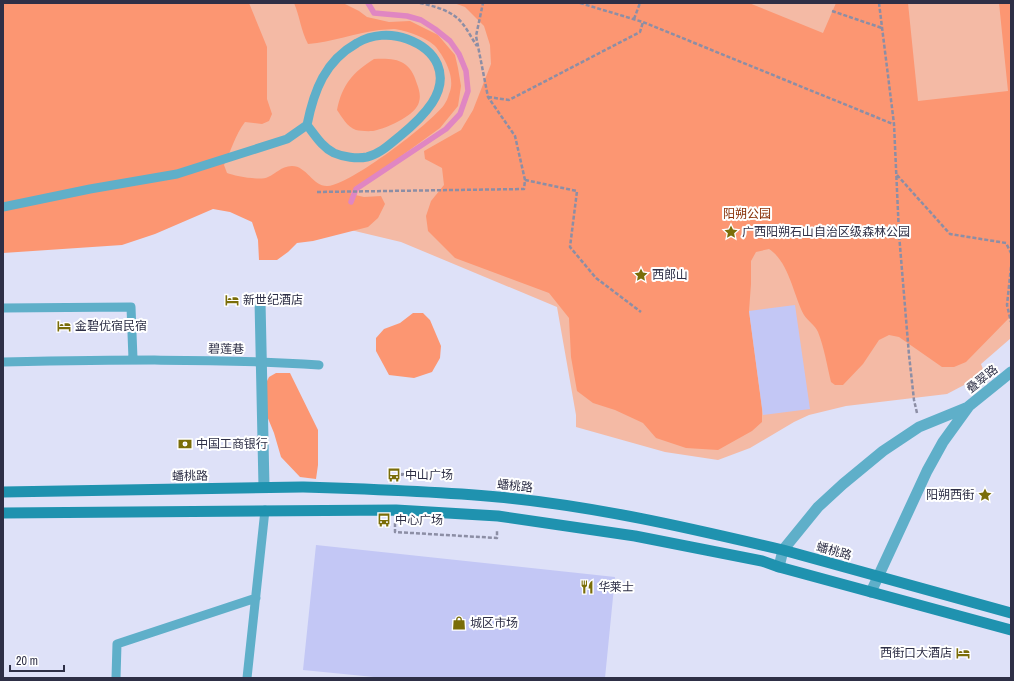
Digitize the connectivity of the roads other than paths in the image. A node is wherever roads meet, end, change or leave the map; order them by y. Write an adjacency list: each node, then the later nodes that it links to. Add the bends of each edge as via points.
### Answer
1 (307, 125): 1 (lane, via 324,147 335,153 349,157 366,157 384,149 408,129 431,104 438,91 440,69 434,56 413,41 397,35 364,39 338,56 329,66 311,104); 2 (lane, via 287,139 177,174)
2 (3, 207)
3 (260, 301): 7 (street)
4 (3, 308): 5 (lane, via 131,307)
5 (133, 359): 6 (lane, 碧莲巷); 7 (lane, 碧莲巷)
6 (3, 362)
7 (262, 362): 8 (lane, 碧莲巷); 11 (street)
8 (319, 365)
9 (1011, 372): 10 (street, 叠翠路)
10 (969, 406): 15 (street, via 919,427 883,451 818,507); 17 (street, via 927,471)
11 (264, 487): 12 (main road, 蟠桃路); 15 (main road, 蟠桃路, via 351,488 498,497 640,518)
12 (3, 492)
13 (265, 510): 14 (main road); 16 (main road, via 396,510 498,516 635,536 762,561); 19 (lane)
14 (3, 513)
15 (783, 550): 16 (street); 17 (main road, 蟠桃路)
16 (779, 567): 18 (main road)
17 (878, 577): 18 (street); 20 (main road, 蟠桃路)
18 (871, 592): 21 (main road)
19 (256, 598): 22 (lane, via 117,644); 23 (lane)
20 (1011, 613)
21 (1011, 630)
22 (116, 678)
23 (247, 678)

